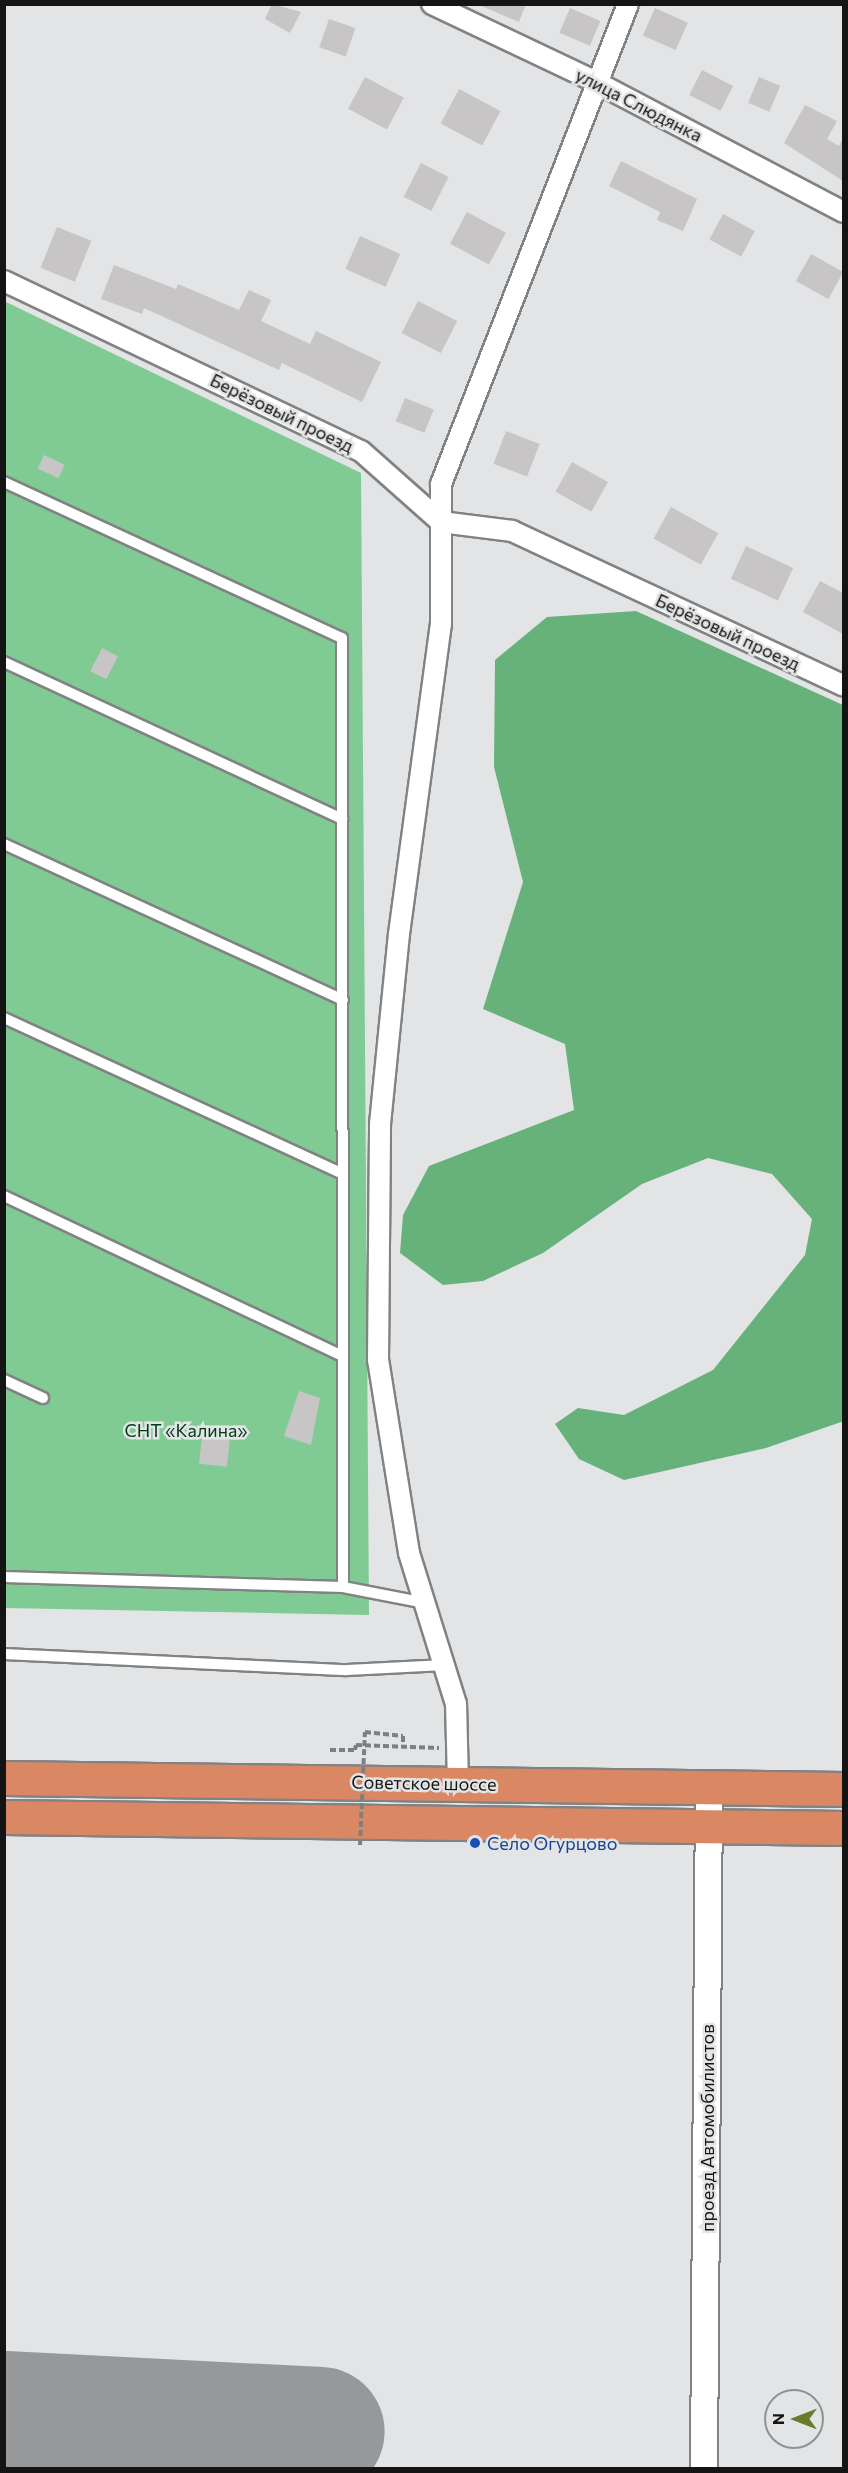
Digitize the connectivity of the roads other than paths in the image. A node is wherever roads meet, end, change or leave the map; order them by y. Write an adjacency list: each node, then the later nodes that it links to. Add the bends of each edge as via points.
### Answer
1 (432, 4): 3 (street, улица Слюдянка)
2 (628, 4): 3 (street)
3 (594, 81): 4 (street, улица Слюдянка); 7 (street, via 441,484)
4 (843, 212)
5 (4, 280): 7 (street, Берёзовый проезд, via 361,451)
6 (4, 482): 10 (lane, via 342,638)
7 (441, 522): 9 (street, Берёзовый проезд, via 512,531); 21 (street, via 441,624 399,934 380,1124 378,1360 409,1553)
8 (4, 662): 10 (lane)
9 (843, 686)
10 (342, 819): 12 (lane)
11 (4, 844): 12 (lane)
12 (343, 1000): 14 (lane)
13 (4, 1018): 14 (lane)
14 (343, 1174): 16 (lane)
15 (4, 1196): 16 (lane)
16 (343, 1356): 20 (lane)
17 (4, 1380): 18 (lane)
18 (43, 1398)
19 (4, 1577): 20 (lane)
20 (343, 1587): 21 (lane)
21 (425, 1603): 23 (street)
22 (4, 1654): 23 (lane, via 301,1669)
23 (445, 1665): 25 (street, via 457,1726)
24 (4, 1778): 25 (highway, Советское шоссе)
25 (458, 1784): 26 (highway, Советское шоссе)
26 (709, 1788): 27 (highway, Советское шоссе); 29 (street, проезд Автомобилистов)
27 (843, 1789)
28 (4, 1817): 29 (highway)
29 (709, 1826): 30 (highway); 31 (street, проезд Автомобилистов)
30 (843, 1828)
31 (704, 2469)

